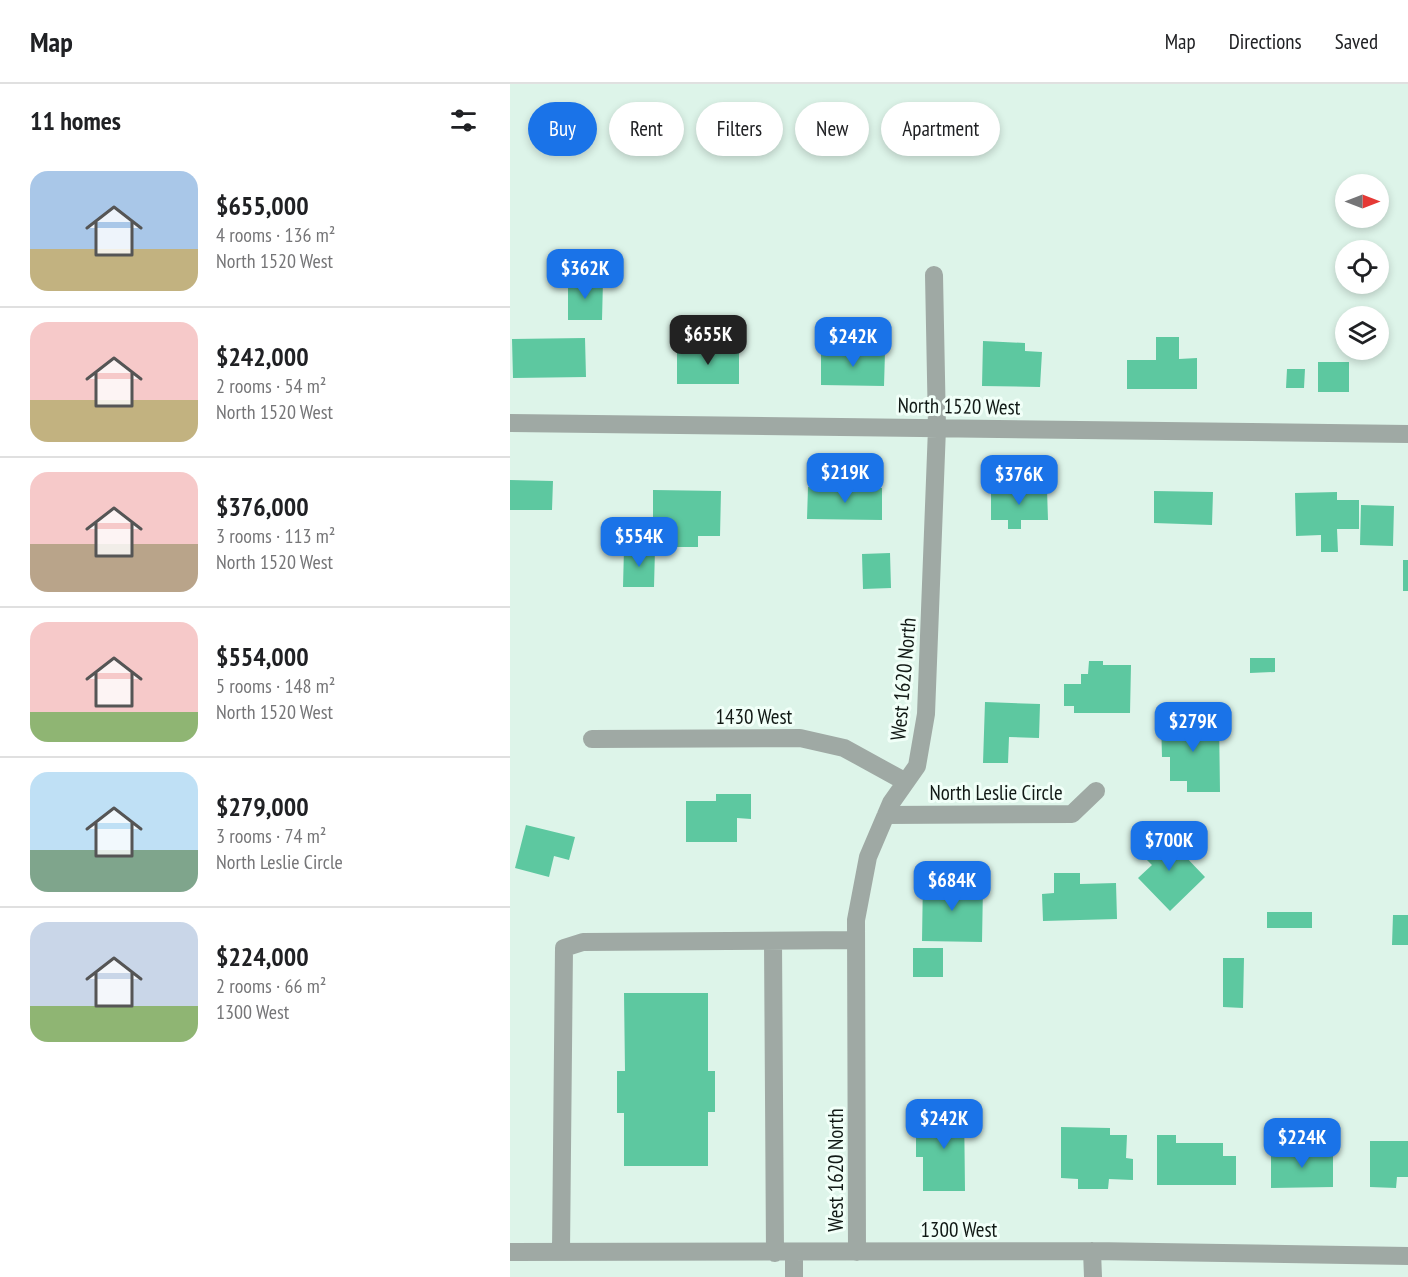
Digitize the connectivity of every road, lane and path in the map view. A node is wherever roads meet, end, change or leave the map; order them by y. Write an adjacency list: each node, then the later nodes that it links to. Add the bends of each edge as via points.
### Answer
1 (934, 275): 3 (street, West 1620 North)
2 (510, 423): 3 (street, North 1520 West)
3 (937, 428): 4 (street, North 1520 West); 6 (street, West 1620 North, via 926,714 917,766)
4 (1408, 434)
5 (592, 739): 6 (street, 1430 West, via 800,738 844,748)
6 (906, 782): 8 (street, West 1620 North)
7 (1096, 791): 8 (street, North Leslie Circle, via 1072,814)
8 (886, 815): 10 (street, West 1620 North, via 868,857)
9 (773, 940): 10 (street); 11 (street, via 583,942 564,948); 15 (street)
10 (856, 940): 14 (street, West 1620 North)
11 (561, 1251): 13 (street, 1300 West); 15 (street, 1300 West)
12 (1092, 1251): 14 (street, 1300 West); 17 (street, 1300 West); 19 (street)
13 (510, 1252)
14 (857, 1252): 16 (street, 1300 West)
15 (775, 1253): 16 (street, 1300 West)
16 (794, 1253): 18 (street)
17 (1408, 1256)
18 (794, 1277)
19 (1093, 1277)

